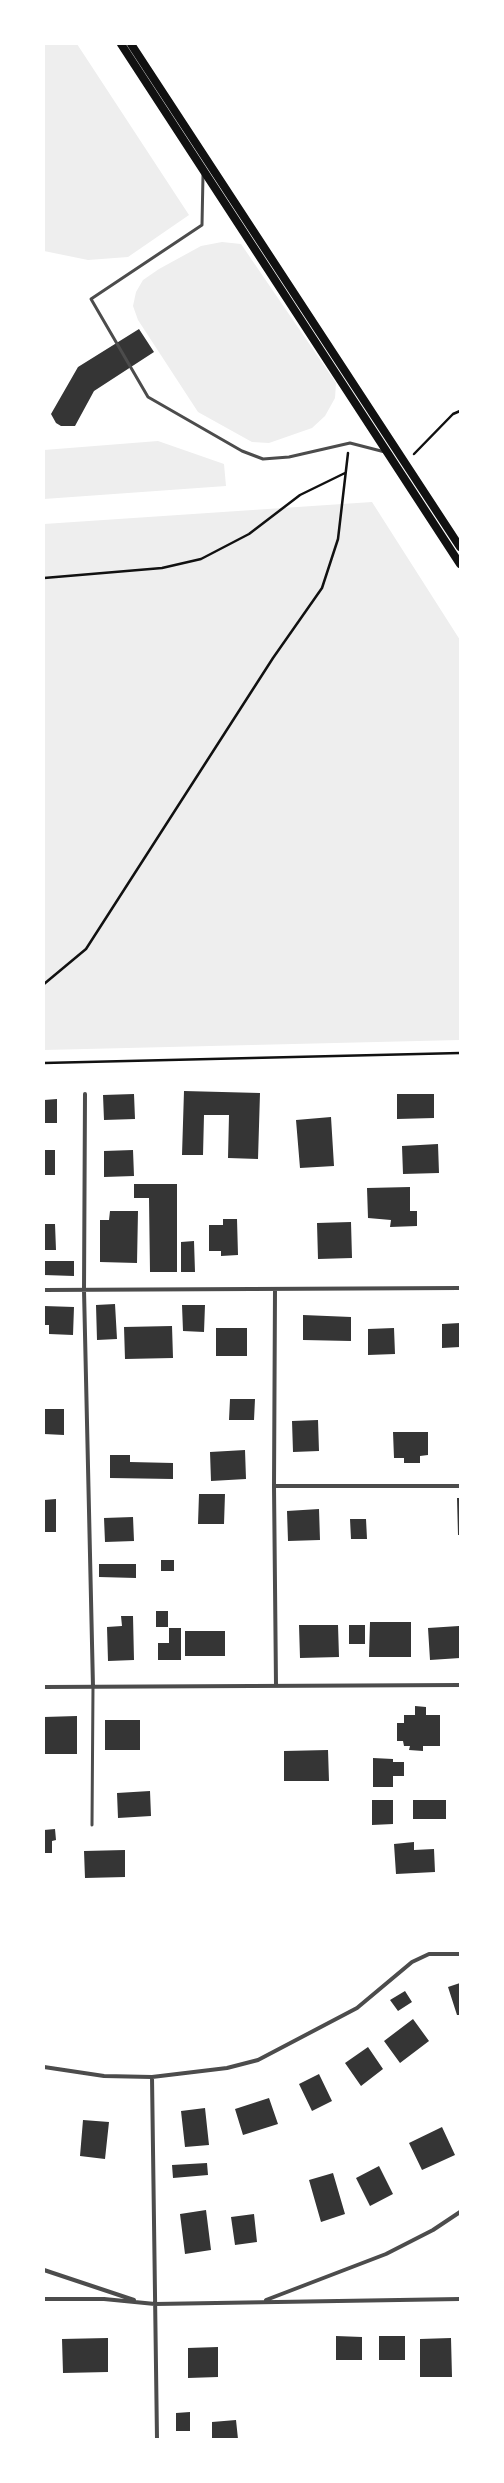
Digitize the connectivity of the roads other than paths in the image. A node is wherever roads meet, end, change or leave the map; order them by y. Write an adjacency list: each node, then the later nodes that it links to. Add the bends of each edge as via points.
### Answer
1 (121, 44): 4 (main road)
2 (131, 44): 3 (main road)
3 (204, 153): 4 (lane); 6 (main road)
4 (203, 168): 5 (main road); 5 (lane, via 202,225 91,299 148,397 242,451 263,459 289,457 350,443)
5 (389, 453): 6 (lane); 8 (main road)
6 (406, 463): 7 (main road)
7 (460, 547)
8 (460, 564)
9 (85, 1094): 12 (street)
10 (460, 1288): 13 (street)
11 (44, 1290): 12 (street)
12 (84, 1290): 13 (street); 19 (street)
13 (275, 1290): 14 (street)
14 (274, 1486): 15 (street); 16 (street)
15 (460, 1486)
16 (276, 1685): 18 (street); 19 (street)
17 (44, 1686): 19 (street)
18 (460, 1686)
19 (93, 1687): 20 (lane)
20 (92, 1825)
21 (460, 1954): 23 (street, via 429,1954 412,1962 357,2008 258,2060 227,2068)
22 (44, 2066): 23 (street, via 104,2076)
23 (152, 2077): 30 (street)
24 (460, 2212): 29 (street, via 433,2230 386,2254)
25 (44, 2270): 28 (street)
26 (44, 2299): 28 (street)
27 (460, 2299): 29 (street)
28 (140, 2302): 30 (street)
29 (262, 2302): 30 (street)
30 (155, 2304): 31 (street)
31 (157, 2439)

